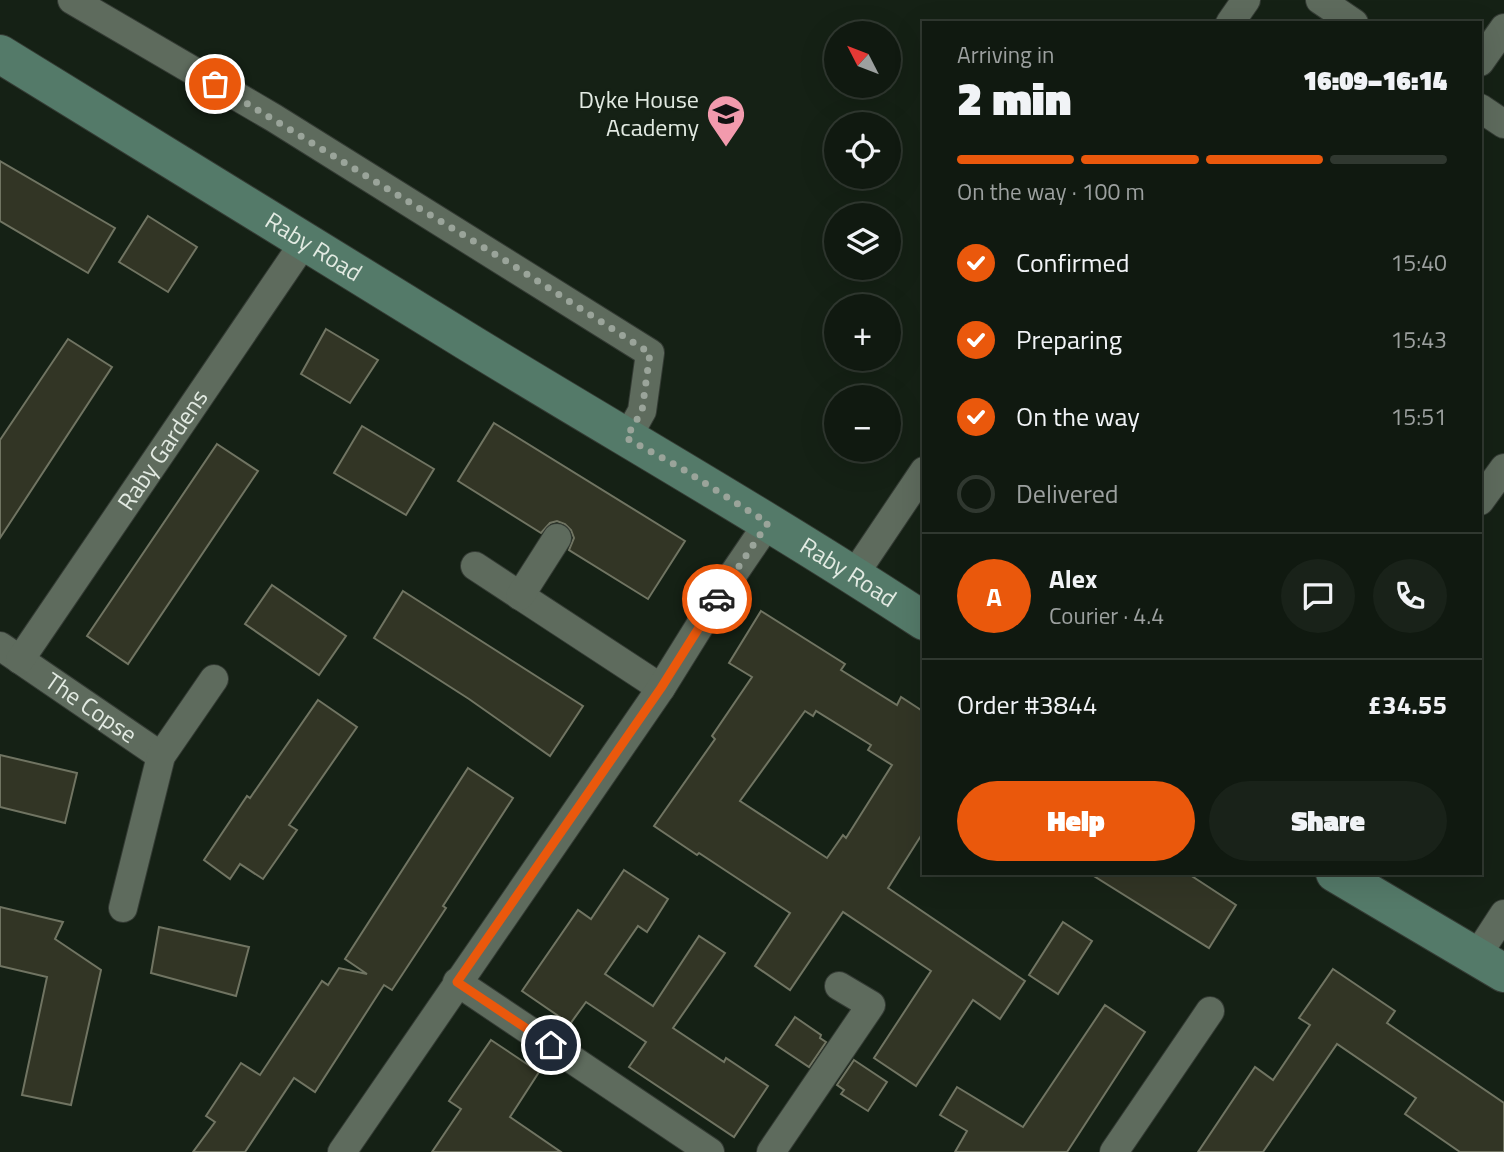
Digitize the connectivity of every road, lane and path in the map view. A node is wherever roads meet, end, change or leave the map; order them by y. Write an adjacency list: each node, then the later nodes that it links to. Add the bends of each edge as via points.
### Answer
1 (72, 0): 12 (street, via 274,118 650,353 642,411)
2 (1246, 0): 4 (street)
3 (1320, 0): 5 (street)
4 (1231, 21)
5 (1351, 21)
6 (1504, 28): 8 (street)
7 (0, 54): 11 (street, Raby Road)
8 (1482, 59)
9 (1482, 109): 10 (street)
10 (1504, 124)
11 (305, 241): 12 (street, Raby Road); 22 (street, Raby Gardens)
12 (626, 438): 16 (street, Raby Road)
13 (1504, 468): 15 (street)
14 (922, 474): 19 (street)
15 (1482, 498)
16 (768, 523): 19 (street, Raby Road); 24 (street)
17 (557, 538): 20 (street)
18 (475, 566): 20 (street)
19 (854, 575): 21 (street, Raby Road)
20 (520, 596): 24 (street)
21 (922, 620)
22 (10, 653): 25 (street, The Copse)
23 (214, 679): 25 (street, The Copse)
24 (661, 688): 30 (street)
25 (161, 756): 27 (street, The Copse)
26 (1338, 875): 29 (street)
27 (123, 908)
28 (1504, 914): 29 (street)
29 (1490, 965)
30 (457, 982): 33 (street); 34 (street)
31 (839, 986): 35 (street, via 871,1005)
32 (1210, 1011): 36 (street)
33 (342, 1152)
34 (710, 1152)
35 (771, 1152)
36 (1114, 1152)

